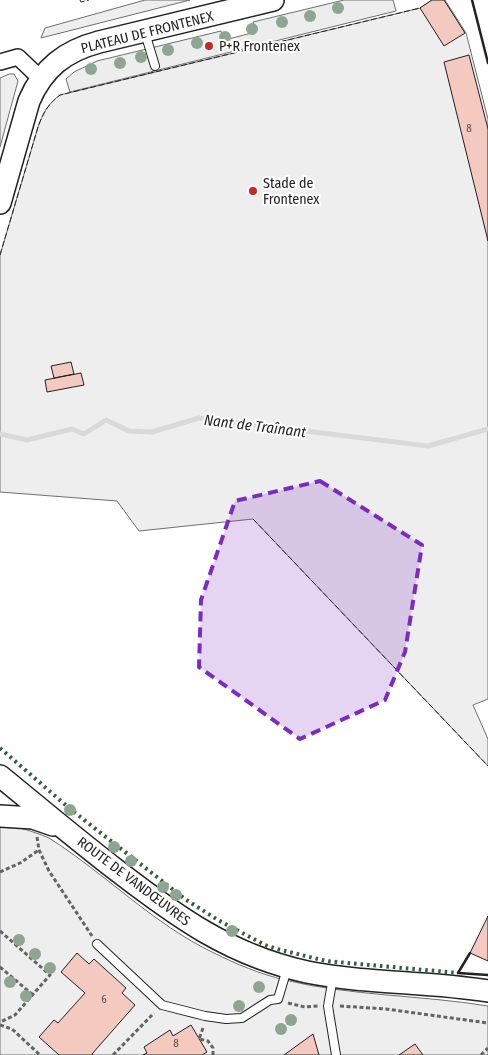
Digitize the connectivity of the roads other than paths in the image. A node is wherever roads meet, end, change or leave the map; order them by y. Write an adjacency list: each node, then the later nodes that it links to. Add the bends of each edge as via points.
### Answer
1 (273, 0): 2 (main road, PLATEAU DE FRONTENEX)
2 (145, 31): 4 (lane); 5 (main road, PLATEAU DE FRONTENEX, via 82,46 66,55)
3 (0, 62): 5 (street, via 18,57)
4 (155, 66)
5 (41, 79): 6 (main road, PLATEAU DE FRONTENEX, via 30,101)
6 (0, 202)
7 (0, 776): 9 (main road, ROUTE DE VANDŒUVRES)
8 (0, 816): 9 (main road, via 33,818)
9 (69, 832): 11 (main road, ROUTE DE VANDŒUVRES, via 192,926 246,953)
10 (97, 944): 11 (lane, via 162,1005 226,1020 242,1018 270,1000 278,999)
11 (288, 967): 12 (main road, ROUTE DE VANDŒUVRES)
12 (332, 977): 13 (main road, ROUTE DE VANDŒUVRES); 14 (lane, via 328,1006)
13 (488, 991)
14 (336, 1055)

